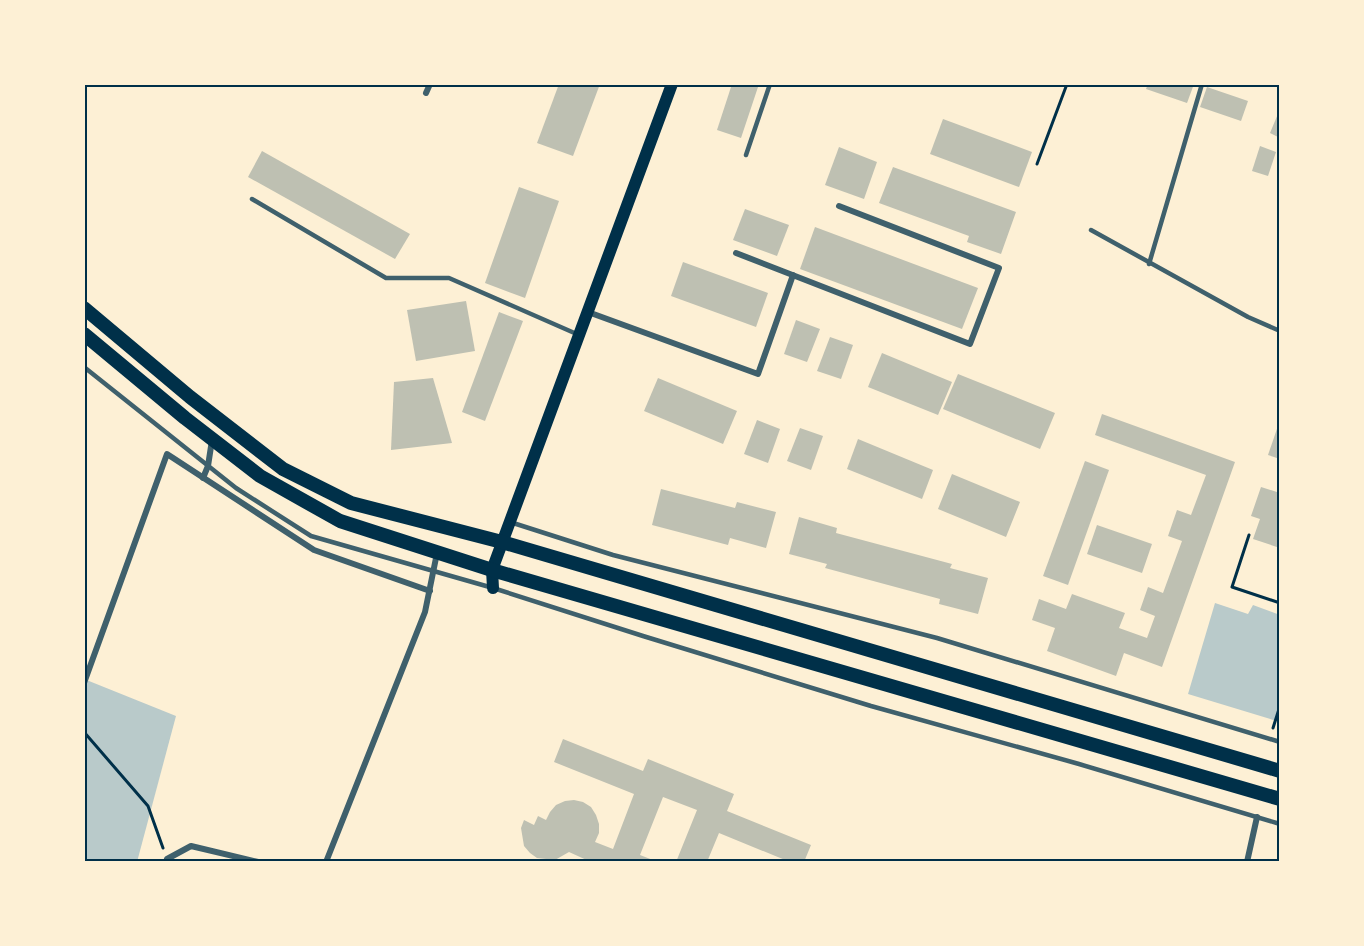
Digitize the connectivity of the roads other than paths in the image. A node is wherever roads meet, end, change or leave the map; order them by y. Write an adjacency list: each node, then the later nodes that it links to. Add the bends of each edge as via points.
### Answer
1 (430, 84): 5 (street)
2 (672, 84): 14 (main road)
3 (770, 84): 6 (lane)
4 (1202, 84): 11 (lane)
5 (426, 93)
6 (746, 155)
7 (252, 200): 17 (lane, via 386,278 449,278)
8 (840, 206): 12 (street, via 999,268 970,344)
9 (1091, 230): 11 (lane)
10 (736, 252): 12 (street)
11 (1149, 264): 15 (lane)
12 (794, 275): 14 (street, via 758,374)
13 (84, 308): 23 (highway, via 283,469 351,503)
14 (587, 312): 17 (main road)
15 (1280, 331)
16 (84, 334): 19 (highway)
17 (579, 335): 22 (main road)
18 (84, 367): 20 (lane)
19 (213, 440): 20 (street); 24 (highway, via 260,476 340,521)
20 (208, 466): 21 (street); 25 (lane, via 311,536)
21 (203, 478): 28 (street, via 315,550); 29 (street, via 166,454)
22 (510, 522): 23 (main road); 30 (lane, via 614,555 937,638)
23 (502, 542): 26 (main road); 31 (highway)
24 (437, 552): 25 (street); 26 (highway)
25 (434, 570): 27 (lane); 28 (street)
26 (492, 570): 27 (main road); 32 (highway)
27 (493, 588): 33 (lane, via 871,706)
28 (430, 591): 37 (street)
29 (84, 683)
30 (1280, 742)
31 (1280, 771)
32 (1280, 800)
33 (1257, 817): 34 (lane); 38 (street)
34 (1280, 824)
35 (166, 861): 36 (street, via 191,846)
36 (258, 862)
37 (326, 862)
38 (1247, 862)

